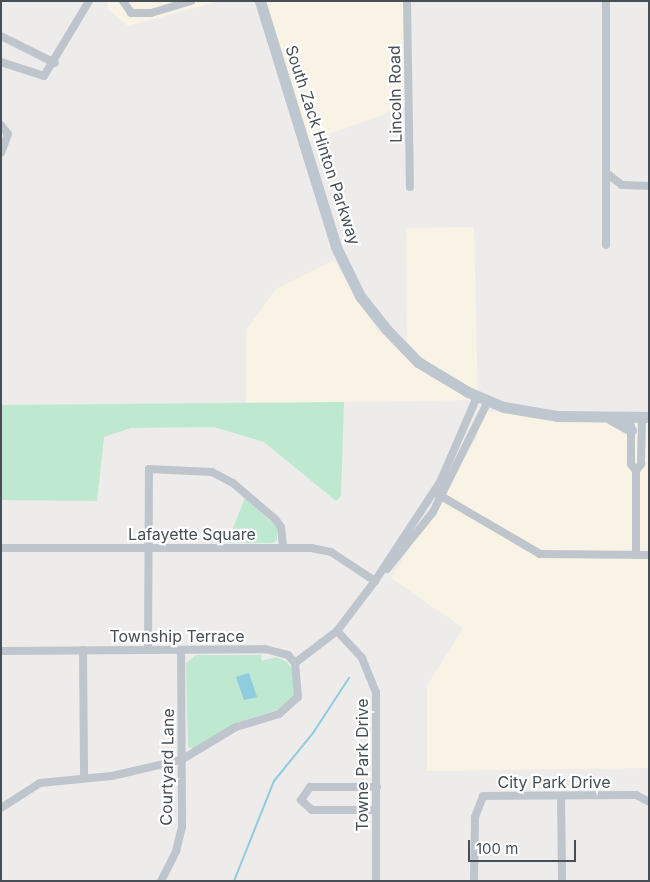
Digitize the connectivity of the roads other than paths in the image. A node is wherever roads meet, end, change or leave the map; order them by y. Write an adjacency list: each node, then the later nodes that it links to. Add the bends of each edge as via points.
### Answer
1 (89, 1): 9 (street)
2 (123, 1): 3 (street, via 131,13 150,13)
3 (192, 1)
4 (260, 1): 16 (main road, South Zack Hinton Parkway, via 336,247 360,296 418,362)
5 (407, 1): 14 (street, Lincoln Road)
6 (606, 1): 12 (street, via 605,164)
7 (1, 36): 9 (street)
8 (1, 62): 9 (street, via 38,77 51,71)
9 (56, 63)
10 (1, 125): 11 (street, via 8,134)
11 (1, 153)
12 (609, 175): 13 (street, via 622,186); 15 (street)
13 (649, 186)
14 (410, 187)
15 (606, 245)
16 (482, 399): 17 (main road, South Zack Hinton Parkway, via 524,412); 21 (street); 22 (street)
17 (604, 417): 18 (main road, South Zack Hinton Parkway); 19 (main road)
18 (640, 417): 19 (street); 20 (street, via 641,464)
19 (631, 430): 20 (street, via 631,464)
20 (636, 471): 26 (street)
21 (434, 492): 22 (street); 28 (street)
22 (442, 497): 26 (street, via 540,554); 28 (street, via 407,548)
23 (283, 547): 25 (street, Lafayette Square); 25 (street, via 282,527 275,518 233,483 212,472 149,469); 28 (street, Lafayette Square, via 331,552)
24 (1, 548): 25 (street, Lafayette Square)
25 (148, 548): 31 (street)
26 (636, 555): 27 (street)
27 (649, 555)
28 (375, 581): 29 (street)
29 (337, 631): 34 (street); 37 (street, Towne Park Drive, via 362,658 376,692)
30 (83, 650): 31 (street, Township Terrace); 33 (street, Township Terrace); 36 (street)
31 (148, 650): 32 (street, Township Terrace)
32 (181, 650): 34 (street, Township Terrace, via 265,649 288,655); 35 (street, Courtyard Lane)
33 (1, 651)
34 (295, 663): 35 (street, via 298,696 290,706 279,714 236,726)
35 (181, 760): 36 (street, via 136,772); 44 (street, Courtyard Lane, via 182,826 176,851)
36 (84, 777): 40 (street, via 40,783)
37 (377, 787): 43 (street, Towne Park Drive); 43 (street, via 310,787 301,800 312,810)
38 (1, 794): 40 (street)
39 (561, 796): 41 (street, City Park Drive, via 636,795); 46 (street, City Park Drive, via 484,796 475,817); 47 (street)
40 (9, 800): 42 (street)
41 (649, 802)
42 (1, 808)
43 (376, 810): 45 (street, Towne Park Drive)
44 (161, 881)
45 (376, 881)
46 (474, 881)
47 (562, 881)

